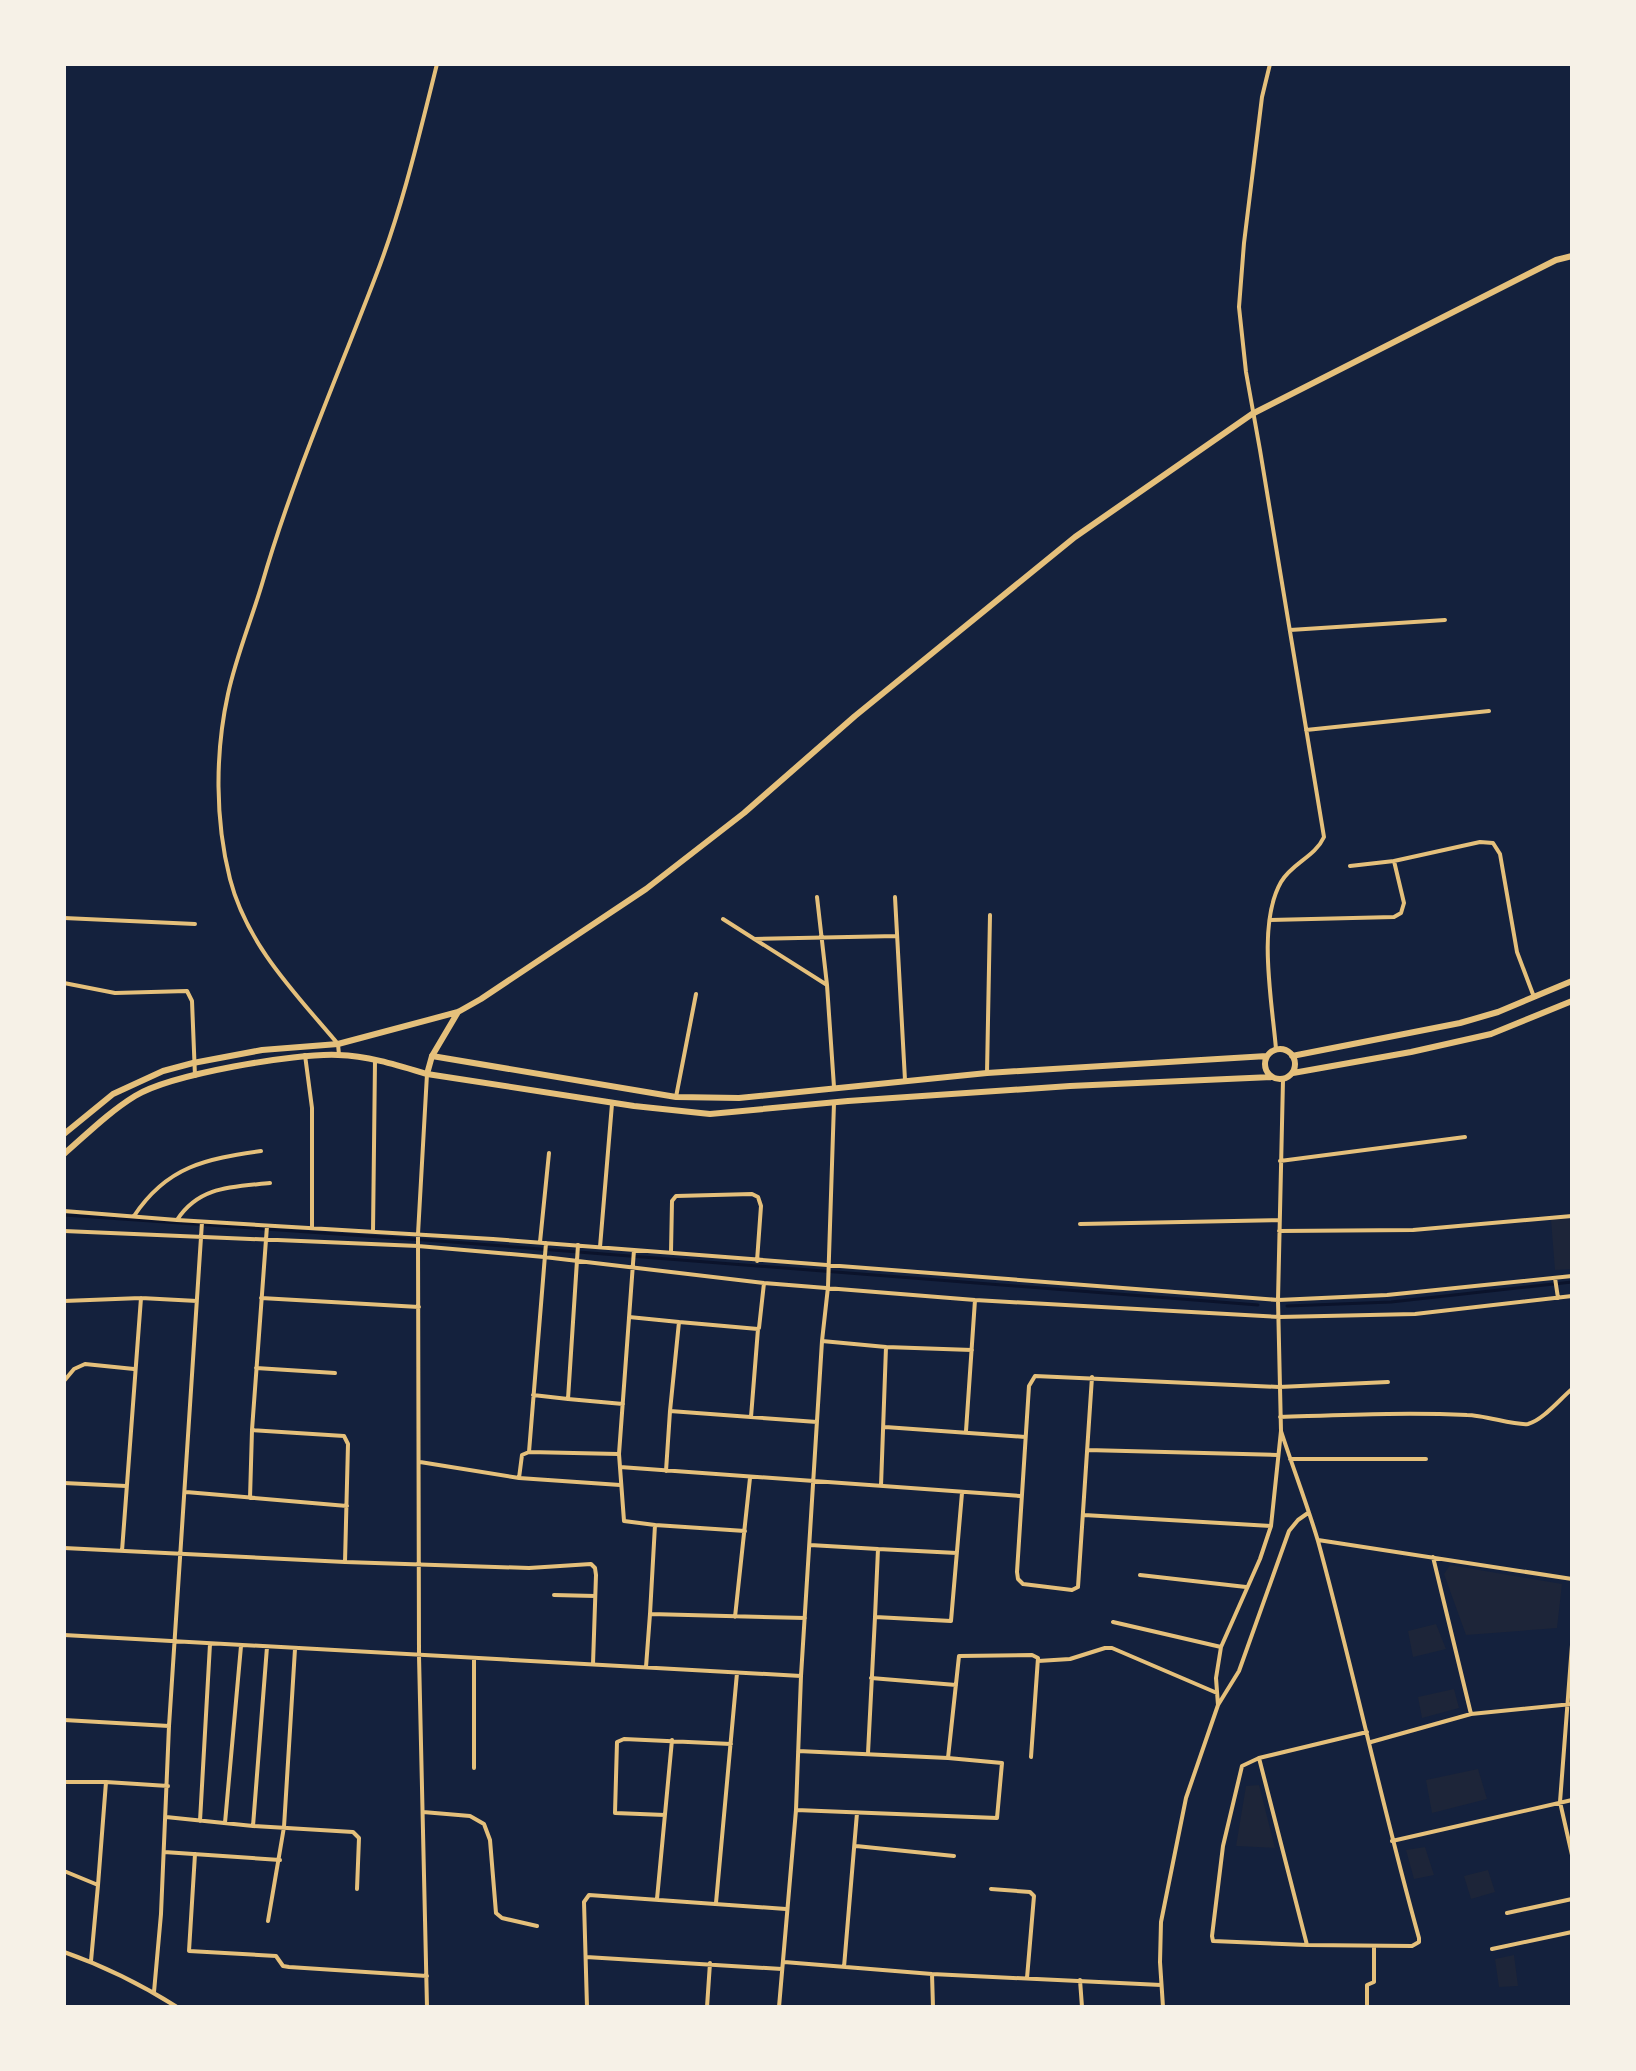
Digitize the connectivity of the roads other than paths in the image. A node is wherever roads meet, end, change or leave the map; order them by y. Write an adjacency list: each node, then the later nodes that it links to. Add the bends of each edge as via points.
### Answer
1 (437, 64): 28 (street, via 388,241 267,565 228,694 218,768 220,829 247,923 277,973)
2 (1270, 64): 4 (street, via 1239,307)
3 (1572, 256): 4 (street)
4 (1252, 414): 6 (street); 27 (street, via 1075,537 646,889)
5 (1445, 620): 6 (street)
6 (1290, 630): 8 (street)
7 (1489, 711): 8 (street)
8 (1306, 730): 16 (street, via 1324,837 1319,848 1284,877 1271,901)
9 (1394, 861): 10 (street); 16 (street, via 1404,903 1394,917); 25 (street, via 1480,842 1498,847 1517,952)
10 (1350, 866)
11 (817, 897): 19 (street)
12 (895, 897): 18 (street)
13 (990, 915): 37 (street)
14 (64, 918): 17 (street)
15 (723, 919): 20 (street)
16 (1270, 920): 29 (street)
17 (195, 924)
18 (897, 936): 19 (street); 42 (street)
19 (822, 938): 20 (street); 23 (street)
20 (754, 939): 23 (street)
21 (1572, 981): 25 (street)
22 (64, 983): 36 (street, via 115,993 187,991 192,1001)
23 (827, 985): 44 (street)
24 (696, 994): 45 (street)
25 (1534, 997): 34 (street, via 1460,1023)
26 (1572, 1001): 38 (street, via 1491,1034)
27 (458, 1012): 28 (street); 32 (street)
28 (338, 1044): 31 (street); 36 (street)
29 (1276, 1049): 33 (street); 34 (street)
30 (305, 1055): 31 (street); 40 (street); 63 (street, via 313,1143)
31 (339, 1055): 35 (street)
32 (432, 1056): 39 (street); 45 (street)
33 (1267, 1056): 37 (street); 41 (street)
34 (1292, 1056): 38 (street)
35 (375, 1059): 39 (street); 66 (street)
36 (193, 1063): 40 (street); 48 (street, via 138,1080)
37 (987, 1073): 42 (street)
38 (1293, 1073): 43 (street)
39 (427, 1074): 46 (street); 67 (street)
40 (195, 1076): 52 (street, via 137,1095)
41 (1272, 1077): 43 (street); 47 (street)
42 (905, 1080): 44 (street)
43 (1283, 1080): 53 (street)
44 (834, 1087): 45 (street, via 739,1098)
45 (676, 1097)
46 (613, 1102): 47 (street, via 710,1114); 73 (street)
47 (834, 1102): 79 (street)
48 (64, 1134)
49 (1465, 1137): 53 (street)
50 (261, 1151): 57 (street, via 187,1167 163,1181)
51 (549, 1153): 70 (street)
52 (64, 1154)
53 (1280, 1161): 59 (street)
54 (270, 1183): 58 (street, via 205,1193)
55 (64, 1211): 57 (street)
56 (1572, 1216): 65 (street, via 1413,1230)
57 (134, 1217): 58 (street)
58 (177, 1220): 60 (street)
59 (1279, 1220): 61 (street); 65 (street)
60 (202, 1222): 62 (street); 68 (street)
61 (1080, 1224)
62 (267, 1226): 63 (street); 69 (street)
63 (312, 1228): 66 (street)
64 (64, 1231): 68 (street)
65 (1279, 1231): 90 (street)
66 (373, 1232): 67 (street)
67 (418, 1234): 70 (street); 71 (street)
68 (201, 1237): 69 (street); 92 (street)
69 (266, 1237): 71 (street); 87 (street)
70 (543, 1243): 72 (street); 76 (street)
71 (418, 1245): 76 (street); 93 (street)
72 (578, 1245): 73 (street); 77 (street)
73 (600, 1247): 74 (street)
74 (634, 1250): 75 (street); 80 (street)
75 (671, 1252): 78 (street); 78 (street, via 676,1196 752,1194 761,1206)
76 (544, 1257): 77 (street); 109 (street)
77 (577, 1261): 80 (street); 110 (street)
78 (757, 1261): 79 (street)
79 (829, 1266): 84 (street); 90 (street)
80 (633, 1267): 83 (street); 94 (street)
81 (1572, 1276): 82 (street)
82 (1555, 1278): 88 (street); 90 (street)
83 (764, 1283): 84 (street); 97 (street)
84 (828, 1287): 89 (street); 98 (street)
85 (1572, 1296): 88 (street)
86 (141, 1298): 91 (street); 92 (street); 102 (street)
87 (261, 1298): 93 (street); 101 (street)
88 (1558, 1298): 95 (street, via 1415,1314)
89 (975, 1300): 95 (street); 100 (street)
90 (1278, 1300): 95 (street)
91 (64, 1301)
92 (197, 1301): 137 (street)
93 (419, 1307): 127 (street)
94 (629, 1317): 96 (street); 111 (street)
95 (1279, 1317): 107 (street)
96 (679, 1322): 97 (street); 112 (street)
97 (758, 1329): 113 (street)
98 (822, 1341): 99 (street); 115 (street)
99 (886, 1347): 100 (street); 116 (street)
100 (972, 1350): 118 (street)
101 (256, 1368): 103 (street); 117 (street)
102 (135, 1369): 105 (street, via 85,1364); 135 (street)
103 (335, 1373)
104 (1092, 1377): 107 (street); 120 (street, via 1031,1379); 121 (street)
105 (64, 1381)
106 (1388, 1382): 107 (street)
107 (1279, 1387): 114 (street)
108 (1572, 1389): 114 (street, via 1528,1424 1487,1415 1419,1412)
109 (533, 1395): 110 (street); 122 (street)
110 (568, 1399): 111 (street)
111 (623, 1404): 123 (street)
112 (670, 1411): 113 (street); 129 (street)
113 (751, 1417): 115 (street)
114 (1280, 1417): 119 (street)
115 (817, 1422): 133 (street)
116 (885, 1427): 118 (street); 136 (street)
117 (252, 1430): 140 (street); 141 (street, via 344,1436)
118 (966, 1431): 120 (street)
119 (1281, 1431): 124 (street); 125 (street)
120 (1025, 1437): 139 (street)
121 (1087, 1450): 124 (street); 143 (street)
122 (529, 1452): 123 (street); 130 (street, via 522,1455)
123 (619, 1454): 128 (street)
124 (1277, 1455): 145 (street)
125 (1290, 1459): 126 (street); 142 (street)
126 (1426, 1459)
127 (420, 1462): 130 (street); 156 (street)
128 (620, 1467): 129 (street); 134 (street)
129 (666, 1471): 131 (street)
130 (519, 1478): 134 (street)
131 (750, 1478): 133 (street); 146 (street)
132 (64, 1483): 135 (street)
133 (813, 1483): 136 (street); 148 (street)
134 (620, 1485): 144 (street, via 624,1521)
135 (126, 1486): 151 (street)
136 (881, 1486): 138 (street)
137 (186, 1492): 140 (street); 153 (street)
138 (962, 1493): 139 (street); 152 (street)
139 (1021, 1496): 143 (street, via 1017,1572 1023,1584 1078,1587)
140 (250, 1498): 141 (street)
141 (347, 1506): 155 (street)
142 (1309, 1512): 147 (street); 186 (street, via 1289,1531 1239,1671)
143 (1084, 1515): 145 (street)
144 (655, 1525): 146 (street); 162 (street)
145 (1271, 1526): 159 (street)
146 (745, 1531): 163 (street)
147 (1318, 1540): 154 (street); 190 (street)
148 (810, 1545): 150 (street); 165 (street)
149 (64, 1548): 151 (street)
150 (878, 1549): 152 (street); 164 (street)
151 (122, 1552): 153 (street)
152 (957, 1553): 164 (street, via 951,1621)
153 (182, 1555): 155 (street); 168 (street)
154 (1433, 1557): 158 (street); 187 (street)
155 (345, 1562): 156 (street)
156 (421, 1563): 161 (street, via 529,1568 591,1564); 175 (street)
157 (1140, 1575): 159 (street)
158 (1572, 1579)
159 (1246, 1587): 173 (street)
160 (554, 1595): 161 (street)
161 (595, 1596): 178 (street)
162 (650, 1614): 163 (street); 179 (street)
163 (735, 1617): 165 (street)
164 (875, 1617): 182 (street)
165 (805, 1618): 181 (street)
166 (1113, 1622): 173 (street)
167 (64, 1635): 168 (street)
168 (176, 1642): 169 (street); 189 (street)
169 (210, 1644): 171 (street); 210 (street)
170 (1572, 1645): 185 (street)
171 (241, 1646): 172 (street); 211 (street)
172 (267, 1647): 174 (street); 212 (street)
173 (1221, 1647): 184 (street)
174 (295, 1649): 175 (street); 213 (street)
175 (419, 1656): 176 (street); 206 (street)
176 (474, 1659): 178 (street); 199 (street)
177 (1038, 1661): 183 (street, via 1032,1655 960,1655); 184 (street, via 1062,1661 1112,1648); 196 (street)
178 (593, 1665): 179 (street)
179 (646, 1668): 180 (street)
180 (737, 1673): 181 (street); 193 (street)
181 (801, 1676): 194 (street)
182 (871, 1678): 183 (street); 195 (street)
183 (956, 1685): 197 (street)
184 (1217, 1693): 186 (street)
185 (1569, 1704): 187 (street); 204 (street)
186 (1218, 1705): 247 (street, via 1176,1842 1161,1922)
187 (1471, 1714): 192 (street)
188 (64, 1720): 189 (street)
189 (169, 1726): 202 (street)
190 (1367, 1732): 192 (street); 198 (street)
191 (672, 1740): 193 (street); 208 (street); 208 (street, via 624,1739 615,1746 615,1813)
192 (1370, 1742): 214 (street)
193 (731, 1744): 227 (street)
194 (798, 1751): 195 (street); 205 (street)
195 (868, 1753): 197 (street)
196 (1031, 1757)
197 (948, 1758): 207 (street, via 1002,1763 997,1818)
198 (1259, 1758): 233 (street); 233 (street, via 1240,1768 1212,1936 1218,1943)
199 (474, 1768)
200 (64, 1782): 201 (street)
201 (106, 1782): 202 (street); 222 (street)
202 (168, 1786): 209 (street)
203 (1572, 1800): 204 (street)
204 (1560, 1802): 214 (street); 218 (street)
205 (796, 1810): 207 (street); 228 (street)
206 (423, 1812): 231 (street, via 470,1816 484,1824 496,1913); 244 (street)
207 (857, 1813): 215 (street)
208 (665, 1815): 225 (street)
209 (166, 1817): 210 (street); 216 (street)
210 (200, 1821): 211 (street)
211 (225, 1823): 212 (street)
212 (253, 1826): 213 (street)
213 (284, 1827): 220 (street); 223 (street, via 355,1833)
214 (1392, 1841): 234 (street, via 1419,1942)
215 (856, 1846): 219 (street); 241 (street)
216 (164, 1852): 217 (street); 248 (street)
217 (195, 1854): 220 (street); 244 (street, via 189,1951 276,1956 289,1967)
218 (1572, 1855)
219 (954, 1856)
220 (280, 1860): 230 (street)
221 (64, 1871): 222 (street)
222 (98, 1885): 238 (street)
223 (357, 1889)
224 (991, 1889): 245 (street, via 1034,1896)
225 (657, 1899): 227 (street); 237 (street, via 586,1897)
226 (1572, 1899): 229 (street)
227 (716, 1903): 228 (street)
228 (786, 1909): 239 (street)
229 (1507, 1913)
230 (268, 1921)
231 (537, 1926)
232 (1572, 1932): 235 (street)
233 (1307, 1945): 234 (street)
234 (1374, 1946): 257 (street, via 1374,1982 1367,1985)
235 (1492, 1949)
236 (64, 1952): 238 (street)
237 (586, 1957): 240 (street); 251 (street)
238 (91, 1961): 248 (street)
239 (783, 1962): 241 (street); 242 (street)
240 (710, 1963): 242 (street); 252 (street)
241 (844, 1967): 243 (street)
242 (782, 1969): 253 (street)
243 (932, 1974): 245 (street); 254 (street)
244 (427, 1976): 250 (street)
245 (1027, 1978): 246 (street)
246 (1080, 1980): 247 (street); 255 (street)
247 (1161, 1985): 256 (street)
248 (154, 1992): 249 (street)
249 (177, 2007)
250 (427, 2007)
251 (587, 2007)
252 (707, 2007)
253 (779, 2007)
254 (933, 2007)
255 (1082, 2007)
256 (1163, 2007)
257 (1367, 2007)

